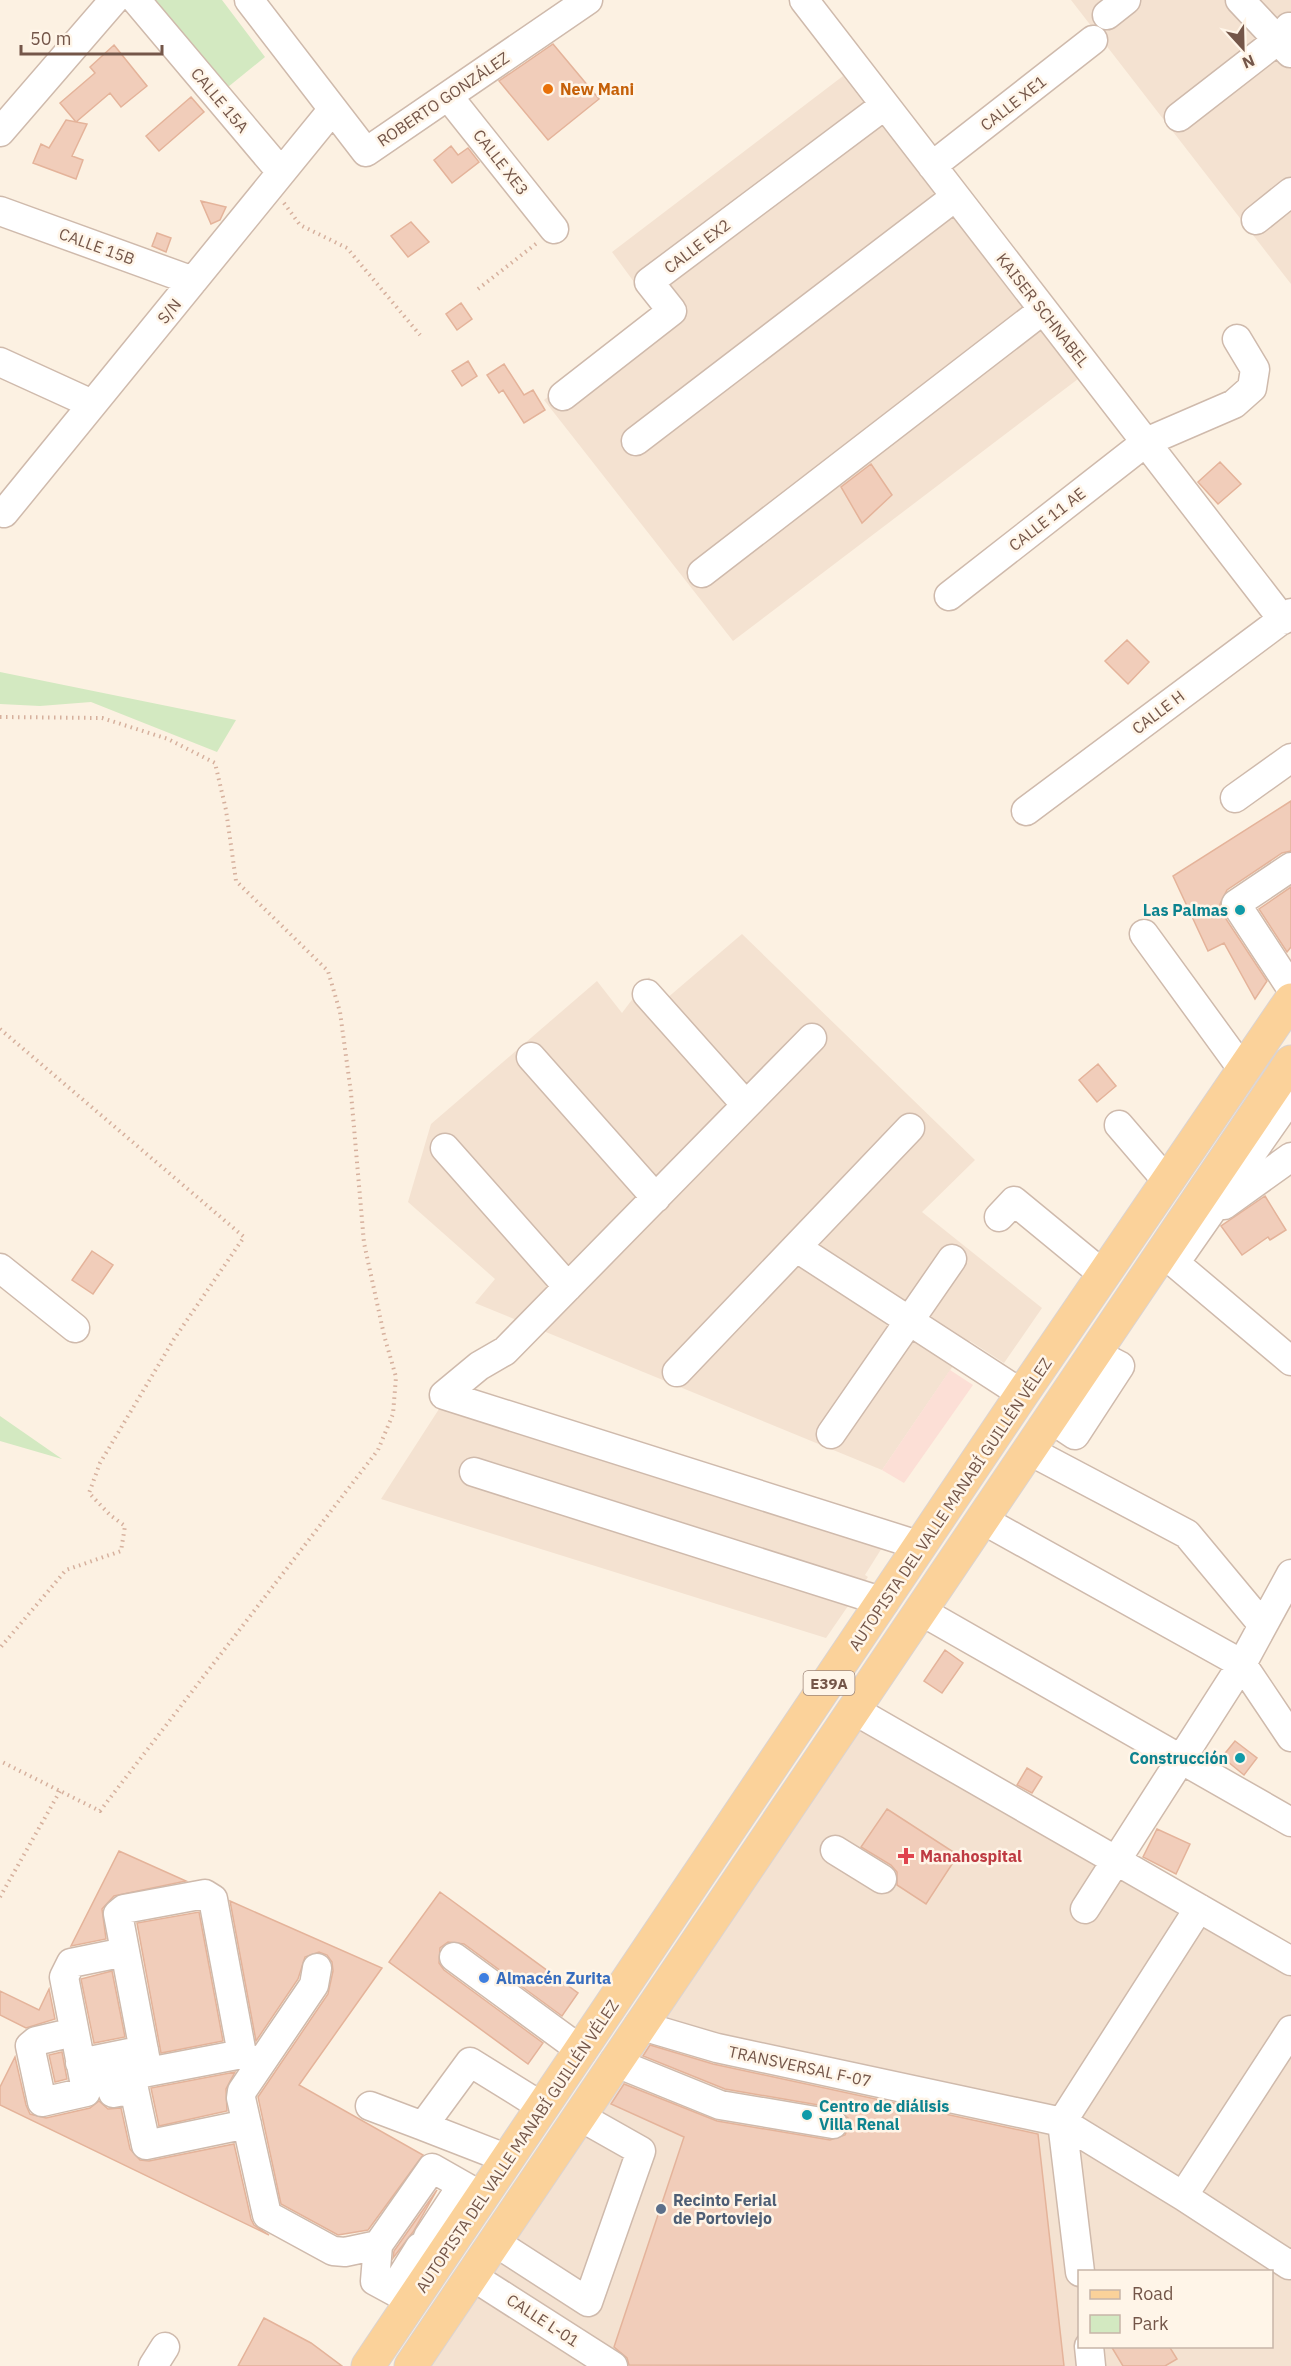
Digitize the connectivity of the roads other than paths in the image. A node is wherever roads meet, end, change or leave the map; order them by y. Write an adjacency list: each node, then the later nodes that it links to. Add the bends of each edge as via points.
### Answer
1 (114, 0): 14 (street)
2 (136, 0): 16 (street, CALLE 15A)
3 (249, 0): 12 (street, ROBERTO GONZÁLEZ)
4 (588, 0): 10 (street, ROBERTO GONZÁLEZ)
5 (804, 0): 11 (street, KAISER SCHNABEL)
6 (1240, 0): 8 (street)
7 (1263, 0): 8 (street)
8 (1287, 38): 13 (street)
9 (1093, 40): 15 (street, CALLE XE1)
10 (448, 96): 12 (street, ROBERTO GONZÁLEZ, via 366,152); 21 (street, CALLE XE3)
11 (885, 105): 15 (street, KAISER SCHNABEL); 26 (street, CALLE EX2, via 649,282 672,311)
12 (333, 109): 16 (street, S/N)
13 (1179, 117)
14 (0, 132)
15 (932, 166): 18 (street, KAISER SCHNABEL)
16 (276, 179): 22 (street, S/N)
17 (1291, 192): 20 (street)
18 (956, 197): 23 (street, KAISER SCHNABEL); 28 (street)
19 (0, 211): 22 (street, CALLE 15B)
20 (1256, 220)
21 (554, 229)
22 (193, 281): 27 (street, S/N)
23 (1043, 310): 29 (street, KAISER SCHNABEL); 31 (street)
24 (1237, 339): 29 (street, CALLE 11 AE, via 1255,369 1252,388 1234,404)
25 (0, 362): 27 (street)
26 (563, 396)
27 (92, 404): 30 (street, S/N)
28 (636, 441)
29 (1146, 442): 32 (street, CALLE 11 AE); 33 (street, KAISER SCHNABEL)
30 (2, 512)
31 (702, 573)
32 (949, 596)
33 (1287, 616): 36 (street, CALLE H)
34 (1291, 758): 35 (street)
35 (1235, 798)
36 (1026, 811)
37 (1291, 867): 39 (street, via 1236,904)
38 (1144, 933): 45 (street)
39 (1291, 988)
40 (647, 994): 47 (street)
41 (1291, 1000): 45 (main road, AUTOPISTA DEL VALLE MANABÍ GUILLÉN VÉLEZ / E39A)
42 (812, 1038): 47 (street)
43 (531, 1057): 53 (street)
44 (1291, 1062): 57 (main road, AUTOPISTA DEL VALLE MANABÍ GUILLÉN VÉLEZ / E39A)
45 (1243, 1070): 52 (main road, AUTOPISTA DEL VALLE MANABÍ GUILLÉN VÉLEZ / E39A)
46 (1291, 1097): 54 (street)
47 (746, 1106): 53 (street)
48 (1119, 1125): 52 (street)
49 (910, 1128): 56 (street)
50 (445, 1148): 61 (street)
51 (1291, 1157): 54 (street)
52 (1167, 1181): 60 (main road, AUTOPISTA DEL VALLE MANABÍ GUILLÉN VÉLEZ / E39A)
53 (656, 1198): 61 (street)
54 (1209, 1215): 57 (street)
55 (999, 1217): 60 (street, via 1014,1201)
56 (797, 1248): 62 (street); 65 (street)
57 (1170, 1251): 64 (street); 68 (main road, AUTOPISTA DEL VALLE MANABÍ GUILLÉN VÉLEZ / E39A)
58 (952, 1259): 62 (street)
59 (0, 1268): 63 (street)
60 (1104, 1275): 66 (main road, AUTOPISTA DEL VALLE MANABÍ GUILLÉN VÉLEZ / E39A)
61 (568, 1287): 71 (street, via 506,1352 478,1366 444,1395)
62 (909, 1322): 66 (street); 67 (street)
63 (75, 1328)
64 (1291, 1361)
65 (677, 1372)
66 (1022, 1394): 71 (main road, AUTOPISTA DEL VALLE MANABÍ GUILLÉN VÉLEZ / E39A)
67 (831, 1434)
68 (1030, 1451): 70 (main road, AUTOPISTA DEL VALLE MANABÍ GUILLÉN VÉLEZ / E39A); 75 (street, via 1188,1534)
69 (474, 1472): 73 (street)
70 (983, 1520): 74 (main road, AUTOPISTA DEL VALLE MANABÍ GUILLÉN VÉLEZ / E39A); 77 (street)
71 (921, 1546): 73 (main road, AUTOPISTA DEL VALLE MANABÍ GUILLÉN VÉLEZ / E39A)
72 (1291, 1574): 75 (street)
73 (884, 1602): 76 (main road, AUTOPISTA DEL VALLE MANABÍ GUILLÉN VÉLEZ / E39A)
74 (921, 1611): 78 (main road, AUTOPISTA DEL VALLE MANABÍ GUILLÉN VÉLEZ / E39A); 81 (street)
75 (1262, 1624): 77 (street)
76 (848, 1656): 78 (main road); 95 (main road, AUTOPISTA DEL VALLE MANABÍ GUILLÉN VÉLEZ / E39A)
77 (1242, 1664): 80 (street); 81 (street)
78 (878, 1675): 79 (main road, AUTOPISTA DEL VALLE MANABÍ GUILLÉN VÉLEZ / E39A)
79 (854, 1710): 84 (street); 92 (main road, AUTOPISTA DEL VALLE MANABÍ GUILLÉN VÉLEZ / E39A)
80 (1291, 1737)
81 (1181, 1760): 82 (street); 84 (street)
82 (1291, 1822)
83 (835, 1850): 85 (street)
84 (1117, 1859): 86 (street); 87 (street)
85 (882, 1880)
86 (1199, 1908): 90 (street); 103 (street)
87 (1085, 1910)
88 (125, 1952): 94 (street, via 71,1963 64,1977); 96 (street); 98 (street, via 118,1914 124,1909 206,1894 213,1899)
89 (454, 1957): 95 (street)
90 (1291, 1961)
91 (317, 1968): 98 (street, via 314,1985)
92 (639, 2025): 97 (main road, AUTOPISTA DEL VALLE MANABÍ GUILLÉN VÉLEZ / E39A); 103 (street, TRANSVERSAL F-07, via 717,2048)
93 (1291, 2030): 108 (street)
94 (74, 2032): 99 (street); 99 (street, via 30,2046 42,2102 87,2092)
95 (582, 2051): 107 (main road, AUTOPISTA DEL VALLE MANABÍ GUILLÉN VÉLEZ / E39A)
96 (146, 2061): 98 (street, via 213,2060); 99 (street)
97 (614, 2062): 102 (main road, AUTOPISTA DEL VALLE MANABÍ GUILLÉN VÉLEZ / E39A); 105 (street, via 720,2105)
98 (250, 2067): 104 (street, via 241,2098)
99 (92, 2076): 104 (street, via 113,2092 134,2089 146,2145)
100 (528, 2098): 106 (street, via 470,2062)
101 (370, 2106): 106 (street)
102 (579, 2116): 110 (main road, AUTOPISTA DEL VALLE MANABÍ GUILLÉN VÉLEZ / E39A); 110 (street, via 641,2151 588,2302)
103 (1062, 2122): 108 (street, TRANSVERSAL F-07); 113 (street)
104 (247, 2124): 111 (street, via 267,2215 333,2251)
105 (833, 2124)
106 (423, 2126): 107 (street)
107 (508, 2159): 109 (main road, AUTOPISTA DEL VALLE MANABÍ GUILLÉN VÉLEZ / E39A)
108 (1183, 2196): 112 (street, TRANSVERSAL F-07)
109 (480, 2201): 111 (street, via 432,2168); 115 (main road, AUTOPISTA DEL VALLE MANABÍ GUILLÉN VÉLEZ / E39A)
110 (495, 2242): 114 (main road, AUTOPISTA DEL VALLE MANABÍ GUILLÉN VÉLEZ / E39A)
111 (368, 2253): 115 (street, via 375,2282)
112 (1291, 2263)
113 (1080, 2270)
114 (471, 2276): 118 (main road, AUTOPISTA DEL VALLE MANABÍ GUILLÉN VÉLEZ / E39A); 119 (street, CALLE L-01)
115 (414, 2298): 117 (main road, AUTOPISTA DEL VALLE MANABÍ GUILLÉN VÉLEZ / E39A)
116 (1089, 2348): 120 (street)
117 (368, 2366)
118 (411, 2366)
119 (614, 2366)
120 (1091, 2366)

